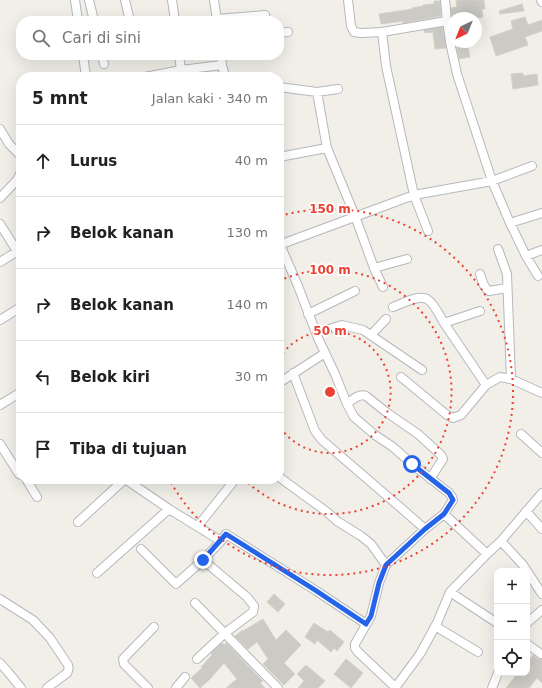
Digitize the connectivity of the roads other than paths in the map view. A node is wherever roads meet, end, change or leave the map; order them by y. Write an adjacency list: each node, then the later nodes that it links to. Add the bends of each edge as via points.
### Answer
1 (74, 0): 10 (street)
2 (89, 0): 11 (street)
3 (125, 0): 12 (street)
4 (172, 0): 13 (street)
5 (214, 0): 14 (street)
6 (348, 0): 19 (street, via 354,32)
7 (445, 0): 8 (street)
8 (446, 12)
9 (265, 15): 15 (street)
10 (77, 16)
11 (93, 16)
12 (129, 16)
13 (174, 16)
14 (216, 16)
15 (255, 16)
16 (446, 21): 19 (street)
17 (284, 32): 18 (street)
18 (288, 32)
19 (382, 32): 41 (street, via 386,66)
20 (451, 48): 40 (street, via 457,74)
21 (84, 60): 28 (street)
22 (103, 60): 25 (street)
23 (180, 60): 27 (street)
24 (222, 60): 26 (street)
25 (104, 64)
26 (222, 65): 27 (street); 30 (street)
27 (181, 70): 29 (street)
28 (85, 72)
29 (171, 72)
30 (224, 72)
31 (284, 88): 33 (street)
32 (338, 89): 33 (street)
33 (317, 92): 35 (street)
34 (0, 129): 36 (street)
35 (327, 148): 37 (street); 44 (street)
36 (16, 151)
37 (284, 156)
38 (532, 166): 40 (street)
39 (16, 181): 42 (street)
40 (492, 181): 41 (street); 45 (street)
41 (414, 195): 44 (street); 47 (street)
42 (0, 198)
43 (542, 213): 45 (street)
44 (356, 216): 48 (street); 57 (street)
45 (510, 223): 54 (street)
46 (0, 224): 49 (street)
47 (428, 231)
48 (284, 242)
49 (16, 246)
50 (498, 249): 61 (street, via 507,274)
51 (542, 250): 54 (street)
52 (16, 252): 56 (street)
53 (284, 255): 66 (street)
54 (526, 256): 59 (street)
55 (407, 259): 57 (street)
56 (0, 262)
57 (374, 268): 60 (street)
58 (480, 274): 61 (street, via 487,290)
59 (538, 276)
60 (383, 288)
61 (507, 288): 77 (street)
62 (355, 292): 66 (street)
63 (393, 307): 69 (street, via 426,298)
64 (16, 310): 68 (street)
65 (480, 311): 69 (street)
66 (308, 314): 70 (street)
67 (386, 319): 71 (street)
68 (0, 320)
69 (444, 323): 78 (street)
70 (316, 333): 71 (street, via 342,325 363,330); 72 (street)
71 (371, 335): 73 (street)
72 (325, 353): 74 (street); 82 (street)
73 (422, 370)
74 (293, 373): 76 (street); 100 (street, via 315,431 322,440)
75 (401, 378): 78 (street, via 453,418 461,415)
76 (284, 379)
77 (511, 379): 78 (street, via 500,378); 79 (street)
78 (486, 385)
79 (542, 393)
80 (16, 395): 81 (street)
81 (0, 404)
82 (347, 404): 87 (street, via 354,417); 87 (street, via 360,395 366,396 418,434 443,459)
83 (521, 434): 85 (street)
84 (0, 444): 86 (street)
85 (542, 453)
86 (16, 469)
87 (430, 479): 97 (street, via 452,497 453,500)
88 (284, 481): 107 (street, via 336,521 371,544)
89 (29, 484): 94 (street)
90 (120, 484): 98 (street)
91 (132, 484): 95 (street)
92 (231, 484): 99 (street)
93 (542, 494): 96 (street)
94 (37, 498)
95 (169, 509): 99 (street); 108 (street)
96 (526, 511): 101 (street); 103 (street)
97 (444, 514): 100 (street); 105 (street)
98 (78, 522)
99 (198, 526): 102 (street)
100 (425, 529): 107 (street)
101 (542, 529)
102 (220, 541): 106 (street); 116 (street, via 226,534)
103 (501, 541): 105 (street); 110 (street, via 523,565)
104 (141, 549): 106 (street, via 176,584)
105 (487, 554): 109 (street)
106 (203, 560): 119 (street, via 254,606 254,612)
107 (386, 565): 116 (street, via 371,616)
108 (97, 572)
109 (450, 592): 115 (street); 117 (street)
110 (542, 594)
111 (0, 599): 128 (street, via 32,620 50,638 68,665 67,673)
112 (195, 603): 119 (street)
113 (542, 610): 114 (street)
114 (530, 620)
115 (494, 621)
116 (366, 624): 132 (street, via 355,648)
117 (435, 626): 121 (street); 132 (street, via 420,654)
118 (154, 627): 129 (street, via 123,659 124,664)
119 (225, 633): 123 (street); 131 (street)
120 (530, 646): 122 (street)
121 (478, 652)
122 (541, 654)
123 (197, 659)
124 (0, 663): 127 (street)
125 (497, 676): 133 (street)
126 (185, 677): 130 (street)
127 (20, 688)
128 (47, 688)
129 (148, 688)
130 (176, 688)
131 (278, 688)
132 (395, 688)
133 (492, 688)

